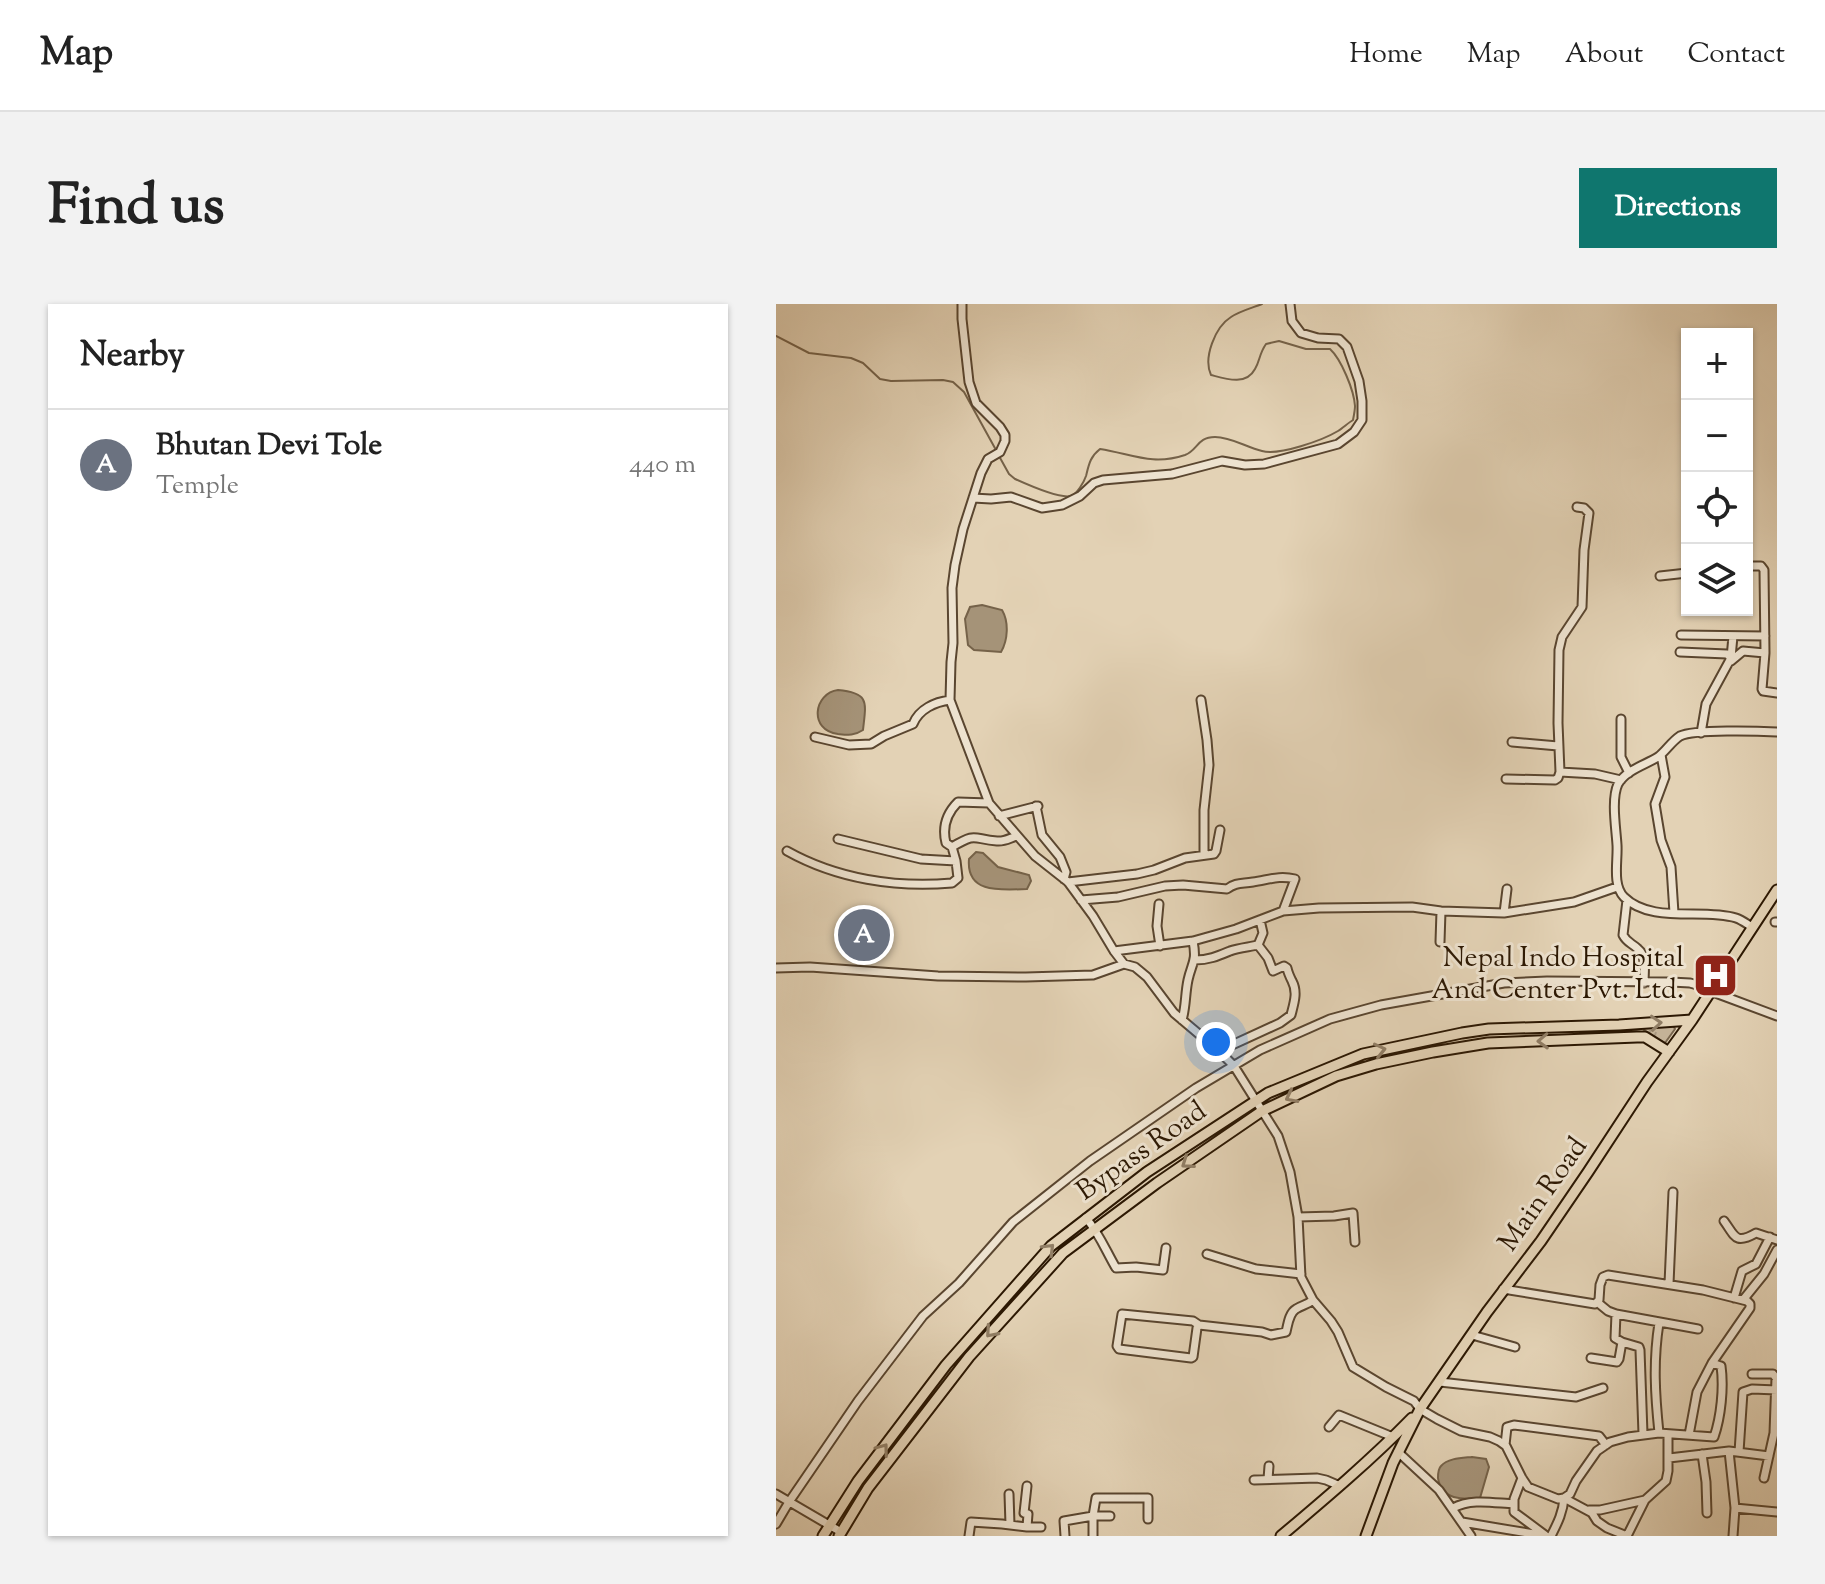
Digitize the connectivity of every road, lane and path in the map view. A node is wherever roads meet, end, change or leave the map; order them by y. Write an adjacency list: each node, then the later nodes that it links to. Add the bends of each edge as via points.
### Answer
1 (962, 304): 3 (street, via 969,382 976,403 1005,435 1000,452 988,459)
2 (1290, 304): 3 (street, via 1292,321 1301,333 1339,339 1347,347 1359,381 1362,420 1338,444 1255,466 1222,461 1172,474 1103,480 1062,505 1042,508 1011,497)
3 (973, 498): 17 (street, via 952,588)
4 (1577, 507): 24 (street, via 1589,513 1582,607 1559,643)
5 (1753, 566): 9 (street, via 1764,570)
6 (1681, 574): 7 (street)
7 (1660, 576)
8 (1777, 613): 9 (street)
9 (1765, 614): 12 (street)
10 (1681, 635): 11 (street)
11 (1733, 636): 12 (street); 15 (street)
12 (1765, 636): 14 (street)
13 (1680, 652): 15 (street, via 1727,654)
14 (1765, 653): 15 (street, via 1743,651); 16 (street, via 1762,690)
15 (1730, 660): 21 (street, via 1706,704)
16 (1777, 693)
17 (950, 700): 22 (street, via 922,710 913,724 871,744); 30 (street)
18 (1201, 700): 37 (street, via 1209,765)
19 (1621, 719): 27 (street, via 1621,757)
20 (1777, 732): 21 (street)
21 (1701, 733): 25 (street, via 1681,736)
22 (815, 737)
23 (1512, 742): 24 (street)
24 (1558, 746): 26 (street)
25 (1661, 755): 27 (street); 49 (street, via 1665,777 1655,804 1671,867)
26 (1560, 772): 28 (street, via 1555,780); 29 (street)
27 (1629, 773): 29 (street)
28 (1506, 779)
29 (1621, 780): 40 (street, via 1614,812)
30 (989, 803): 31 (street); 35 (street, via 958,802 951,810 944,825 946,843)
31 (999, 816): 33 (street); 39 (street, via 1038,806 1042,835 1060,857)
32 (1220, 830): 37 (street, via 1214,854)
33 (1017, 836): 35 (street, via 1002,842 970,837); 39 (street)
34 (838, 839): 38 (street, via 921,859)
35 (952, 847): 38 (street)
36 (787, 851): 38 (street, via 867,880 910,885 952,883 958,878)
37 (1204, 854): 39 (street, via 1137,874)
38 (956, 861)
39 (1066, 880): 43 (street)
40 (1617, 887): 44 (street); 48 (street, via 1574,902)
41 (1507, 889): 48 (street)
42 (1776, 894): 51 (main road, Main Road)
43 (1081, 900): 46 (street, via 1165,886 1227,889 1275,877 1295,879); 56 (street)
44 (1627, 900): 49 (street); 60 (street, via 1623,935 1642,952)
45 (1159, 904): 55 (street)
46 (1283, 911): 47 (street); 50 (street)
47 (1441, 911): 48 (street); 53 (street)
48 (1504, 913)
49 (1674, 913): 51 (street, via 1724,916)
50 (1260, 920): 52 (street); 54 (street, via 1263,933)
51 (1752, 927): 61 (main road, Main Road)
52 (1193, 941): 55 (street); 57 (street)
53 (1440, 942)
54 (1258, 945): 57 (street); 68 (street, via 1273,971 1287,968 1295,994 1291,1015)
55 (1160, 946): 56 (street)
56 (1114, 951): 58 (street)
57 (1195, 960): 63 (street)
58 (1124, 964): 59 (street, via 1093,975 1026,977); 63 (street, via 1147,977)
59 (776, 968)
60 (1644, 983): 61 (street, via 1690,983); 71 (street, via 1504,983 1405,1000 1330,1019)
61 (1711, 990): 62 (street); 64 (main road, Main Road)
62 (1777, 1016)
63 (1182, 1020): 68 (street)
64 (1692, 1020): 65 (main road, Bypass Road, one-way to 64); 70 (main road, Main Road)
65 (1619, 1025): 66 (main road); 67 (main road, Bypass Road, via 1489,1029)
66 (1621, 1037): 69 (main road, Bypass Road, one-way to 69, via 1488,1043); 70 (main road, Bypass Road, via 1645,1037)
67 (1431, 1039): 69 (main road); 72 (main road, Bypass Road, one-way to 67, via 1363,1054)
68 (1219, 1051): 71 (street)
69 (1433, 1052): 73 (main road, Bypass Road, one-way to 73, via 1336,1076)
70 (1669, 1052): 86 (main road, Main Road)
71 (1234, 1066): 72 (street); 136 (street, via 1126,1134 1013,1222 923,1316)
72 (1256, 1100): 73 (street); 76 (main road, Bypass Road)
73 (1262, 1111): 75 (street, via 1278,1136); 78 (main road, Bypass Road, one-way to 78)
74 (1673, 1192): 85 (street)
75 (1298, 1217): 80 (street, via 1353,1213); 84 (street)
76 (1086, 1218): 78 (street); 99 (main road, Bypass Road, one-way to 76, via 1051,1246)
77 (1724, 1221): 79 (street, via 1739,1239 1756,1233)
78 (1095, 1229): 81 (street, via 1116,1268 1163,1270); 100 (main road, Bypass Road, one-way to 100, via 1063,1253)
79 (1773, 1238): 87 (street, via 1756,1264 1742,1271)
80 (1355, 1242)
81 (1166, 1248)
82 (1777, 1250): 87 (street, via 1764,1274)
83 (1207, 1254): 84 (street, via 1256,1269)
84 (1301, 1274): 88 (street)
85 (1669, 1284): 87 (street); 89 (street, via 1608,1275)
86 (1503, 1289): 89 (street); 94 (main road, Main Road)
87 (1739, 1299): 98 (street, via 1750,1308)
88 (1313, 1300): 92 (street, via 1291,1313 1286,1332 1271,1335); 106 (street, via 1338,1332 1353,1367)
89 (1597, 1302): 90 (street)
90 (1616, 1314): 91 (street); 95 (street, via 1615,1338)
91 (1659, 1323): 93 (street); 110 (street, via 1654,1384)
92 (1199, 1325): 92 (street, via 1122,1314 1117,1346 1191,1358)
93 (1698, 1329)
94 (1472, 1335): 96 (street); 103 (main road, Main Road)
95 (1622, 1342): 97 (street, via 1617,1362); 109 (street, via 1640,1350)
96 (1515, 1347)
97 (1591, 1358)
98 (1712, 1363): 111 (street, via 1697,1392); 111 (street, via 1722,1371 1716,1435)
99 (946, 1365): 100 (main road); 128 (main road, Bypass Road, one-way to 99)
100 (958, 1372): 131 (main road, Bypass Road)
101 (1752, 1374): 102 (street)
102 (1776, 1375): 105 (street)
103 (1440, 1382): 104 (street, via 1576,1397); 106 (main road, Main Road)
104 (1603, 1388)
105 (1776, 1390): 108 (street); 118 (street, via 1743,1392)
106 (1420, 1409): 112 (main road); 113 (street, via 1461,1431); 117 (main road, Main Road)
107 (1329, 1427): 112 (street, via 1339,1415)
108 (1775, 1433): 120 (street)
109 (1643, 1434): 110 (street); 114 (street)
110 (1664, 1434): 111 (street); 121 (street)
111 (1689, 1435)
112 (1393, 1437): 115 (main road)
113 (1505, 1445): 114 (street, via 1507,1427 1514,1425 1599,1436); 124 (street)
114 (1606, 1445): 134 (street)
115 (1380, 1450): 122 (main road); 130 (main road)
116 (1729, 1451): 118 (street); 119 (street); 139 (street)
117 (1398, 1452): 122 (main road, Main Road); 138 (street)
118 (1739, 1452): 120 (street)
119 (1702, 1454): 121 (street); 142 (street)
120 (1769, 1456): 125 (street)
121 (1669, 1458): 135 (street, via 1666,1481)
122 (1393, 1463): 159 (main road, Main Road)
123 (1269, 1466): 126 (street)
124 (1522, 1478): 134 (street, via 1528,1487); 137 (street)
125 (1764, 1478)
126 (1268, 1479): 127 (street); 130 (street, via 1317,1478)
127 (1254, 1480)
128 (858, 1481): 131 (main road); 148 (main road, Bypass Road)
129 (1027, 1486): 150 (street)
130 (1340, 1486): 158 (main road)
131 (868, 1488): 153 (main road, Bypass Road)
132 (776, 1494): 136 (street)
133 (1009, 1494): 149 (street)
134 (1564, 1498): 140 (street); 161 (street)
135 (1645, 1500): 140 (street); 162 (street)
136 (789, 1502): 147 (street); 148 (street)
137 (1514, 1504): 138 (street, via 1487,1501); 161 (street, via 1517,1515)
138 (1453, 1508): 146 (street)
139 (1735, 1508): 141 (street); 163 (street)
140 (1586, 1510): 162 (street)
141 (1777, 1512)
142 (1707, 1513)
143 (1093, 1516): 144 (street); 145 (street, via 1096,1498 1148,1498); 156 (street, via 1064,1521); 157 (street)
144 (1110, 1516)
145 (1148, 1519)
146 (1462, 1522): 152 (street); 160 (street)
147 (776, 1524)
148 (830, 1525): 153 (street); 154 (main road, Bypass Road)
149 (1010, 1525): 150 (street); 155 (street, via 971,1522)
150 (1027, 1527): 151 (street)
151 (1041, 1527)
152 (1509, 1533): 161 (street)
153 (840, 1534)
154 (823, 1536)
155 (969, 1536)
156 (1065, 1536)
157 (1093, 1536)
158 (1281, 1536)
159 (1366, 1536)
160 (1471, 1536)
161 (1548, 1536)
162 (1627, 1536)
163 (1733, 1536)

